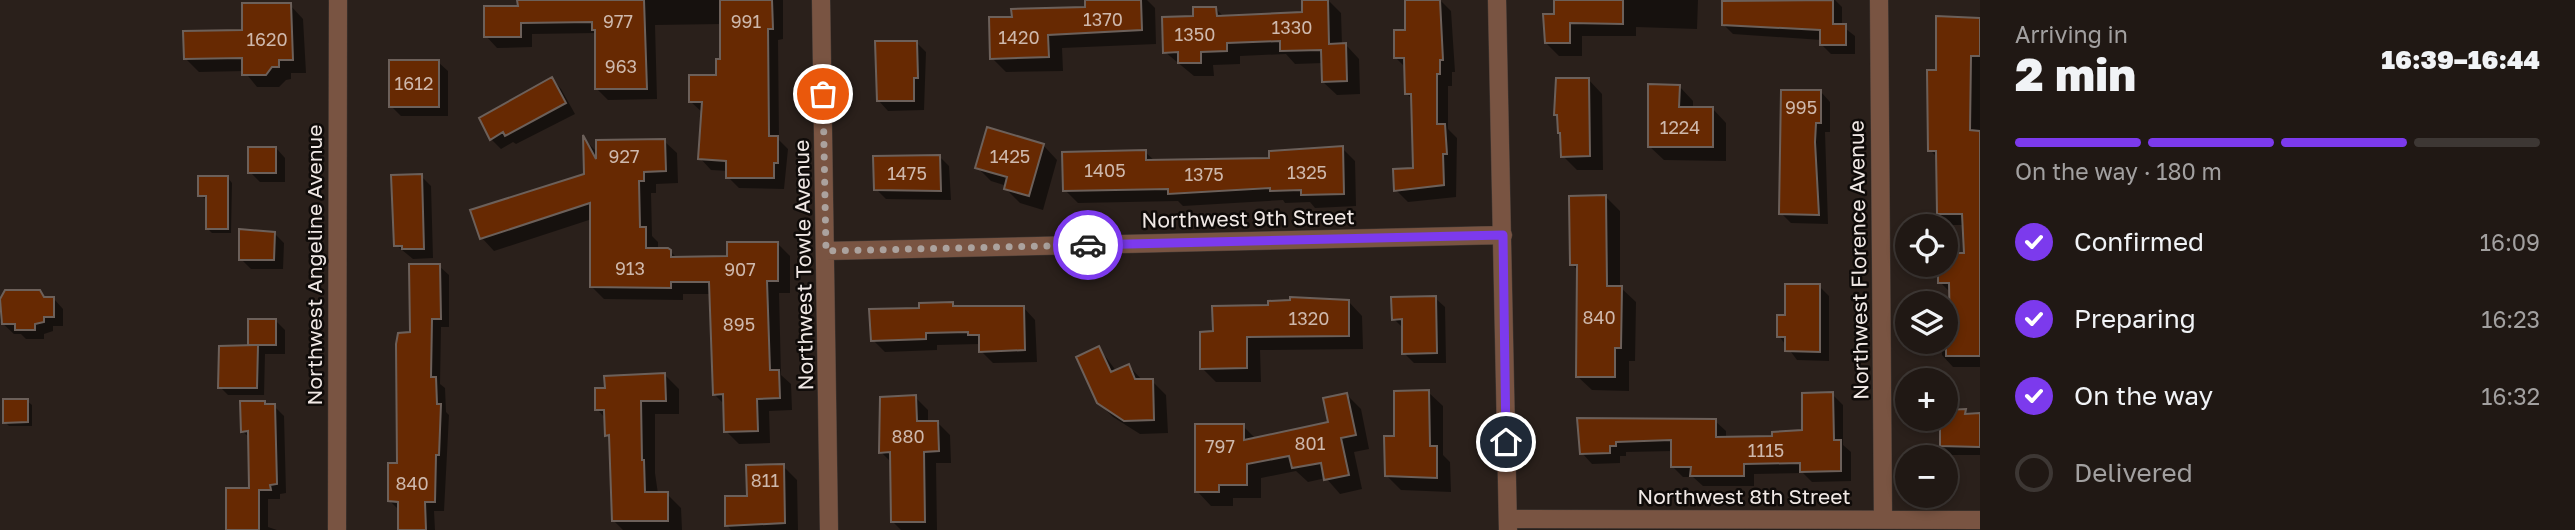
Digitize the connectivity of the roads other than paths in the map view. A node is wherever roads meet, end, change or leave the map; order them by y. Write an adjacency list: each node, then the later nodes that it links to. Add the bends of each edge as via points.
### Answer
1 (338, 0): 10 (street, Northwest Angeline Avenue)
2 (821, 0): 6 (street, Northwest Towle Avenue)
3 (1497, 0): 5 (street)
4 (1879, 0): 7 (street, Northwest Florence Avenue)
5 (1503, 235): 6 (street, Northwest 9th Street); 9 (street)
6 (826, 251): 11 (street, Northwest Towle Avenue)
7 (1883, 520): 8 (street, Northwest 8th Street); 9 (street, Northwest 8th Street)
8 (1980, 520)
9 (1508, 524)
10 (337, 530)
11 (829, 530)

